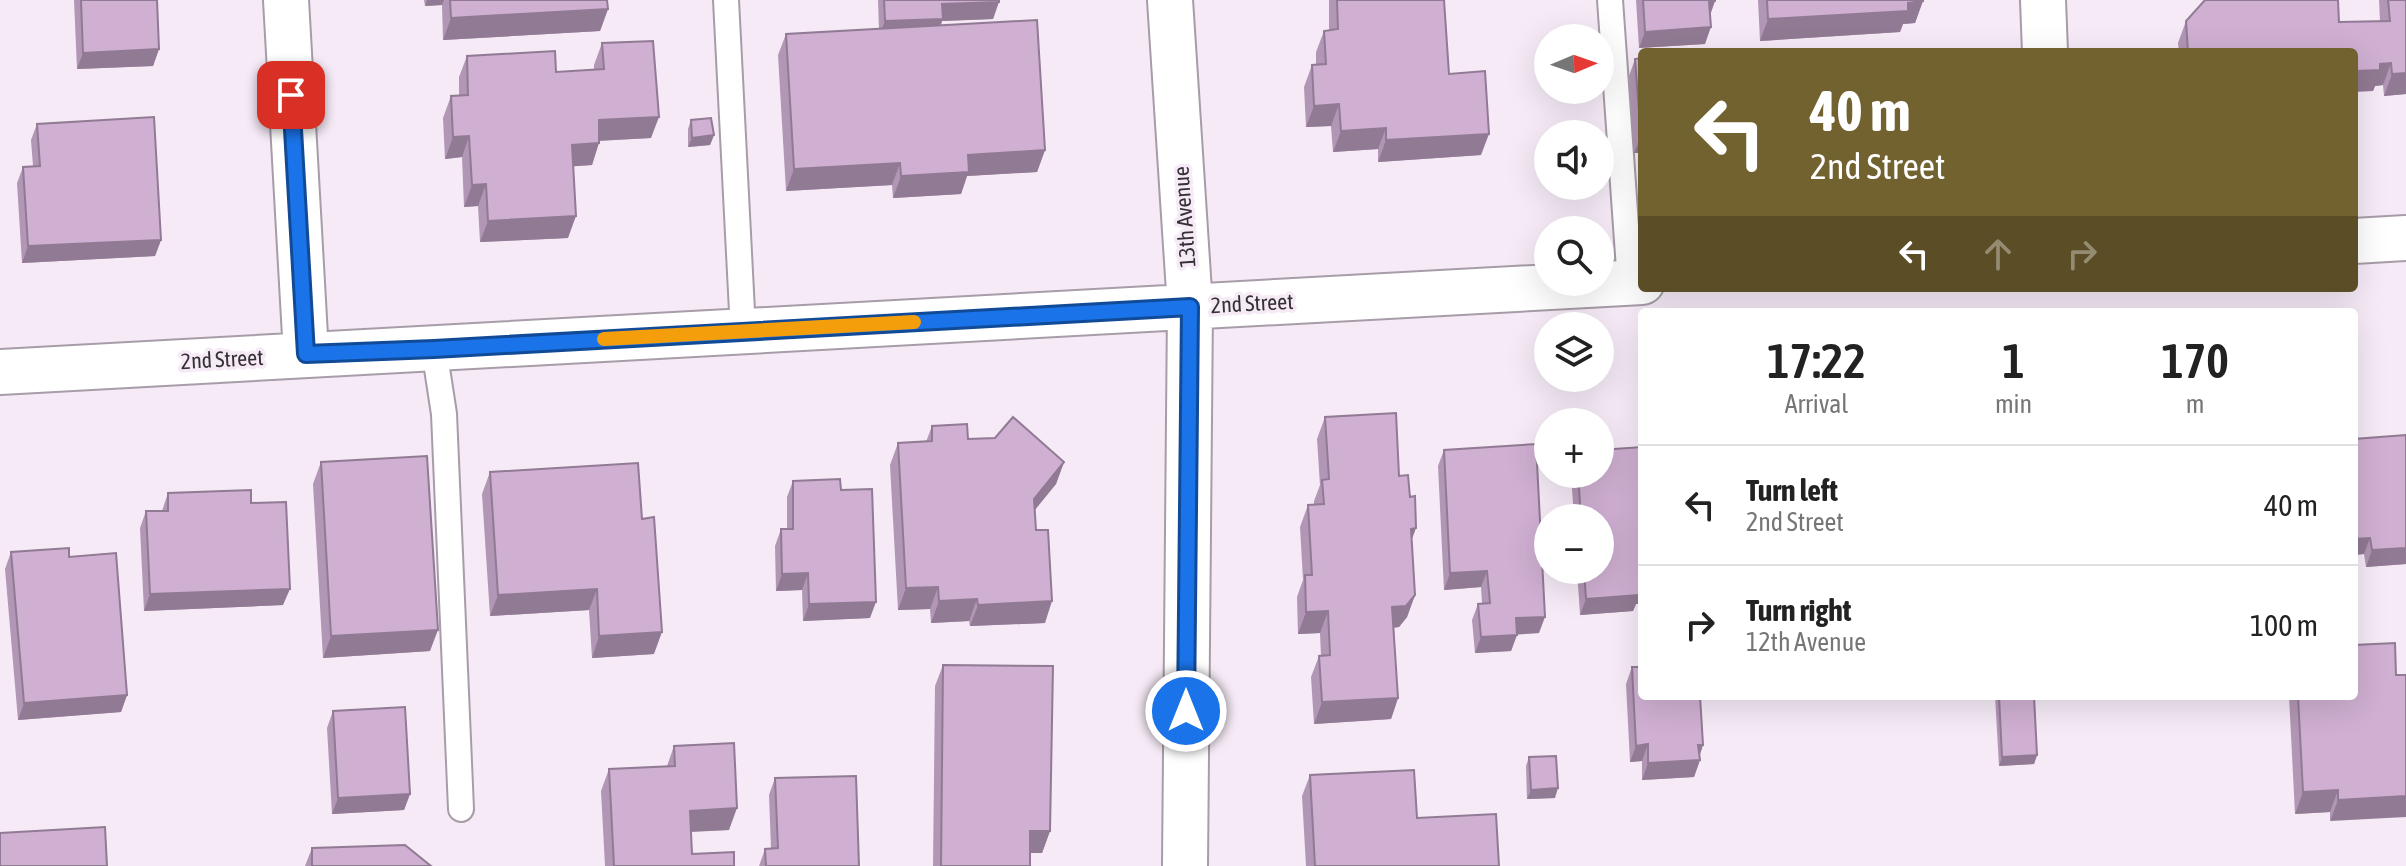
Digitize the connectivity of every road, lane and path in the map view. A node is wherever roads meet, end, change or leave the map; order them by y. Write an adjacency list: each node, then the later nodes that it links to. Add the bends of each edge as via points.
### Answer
1 (286, 0): 13 (street)
2 (726, 0): 11 (lane)
3 (1170, 0): 10 (street, 13th Avenue)
4 (1610, 0): 9 (lane)
5 (2043, 0): 6 (street)
6 (2045, 48)
7 (2406, 238): 8 (street)
8 (2358, 241)
9 (1636, 283): 10 (street, 2nd Street)
10 (1190, 307): 11 (street, 2nd Street); 16 (street, 13th Avenue)
11 (743, 331): 12 (street, 2nd Street)
12 (434, 349): 13 (street, 2nd Street); 15 (lane, via 444,414)
13 (306, 354): 14 (street, 2nd Street)
14 (0, 372)
15 (461, 809)
16 (1185, 866)

